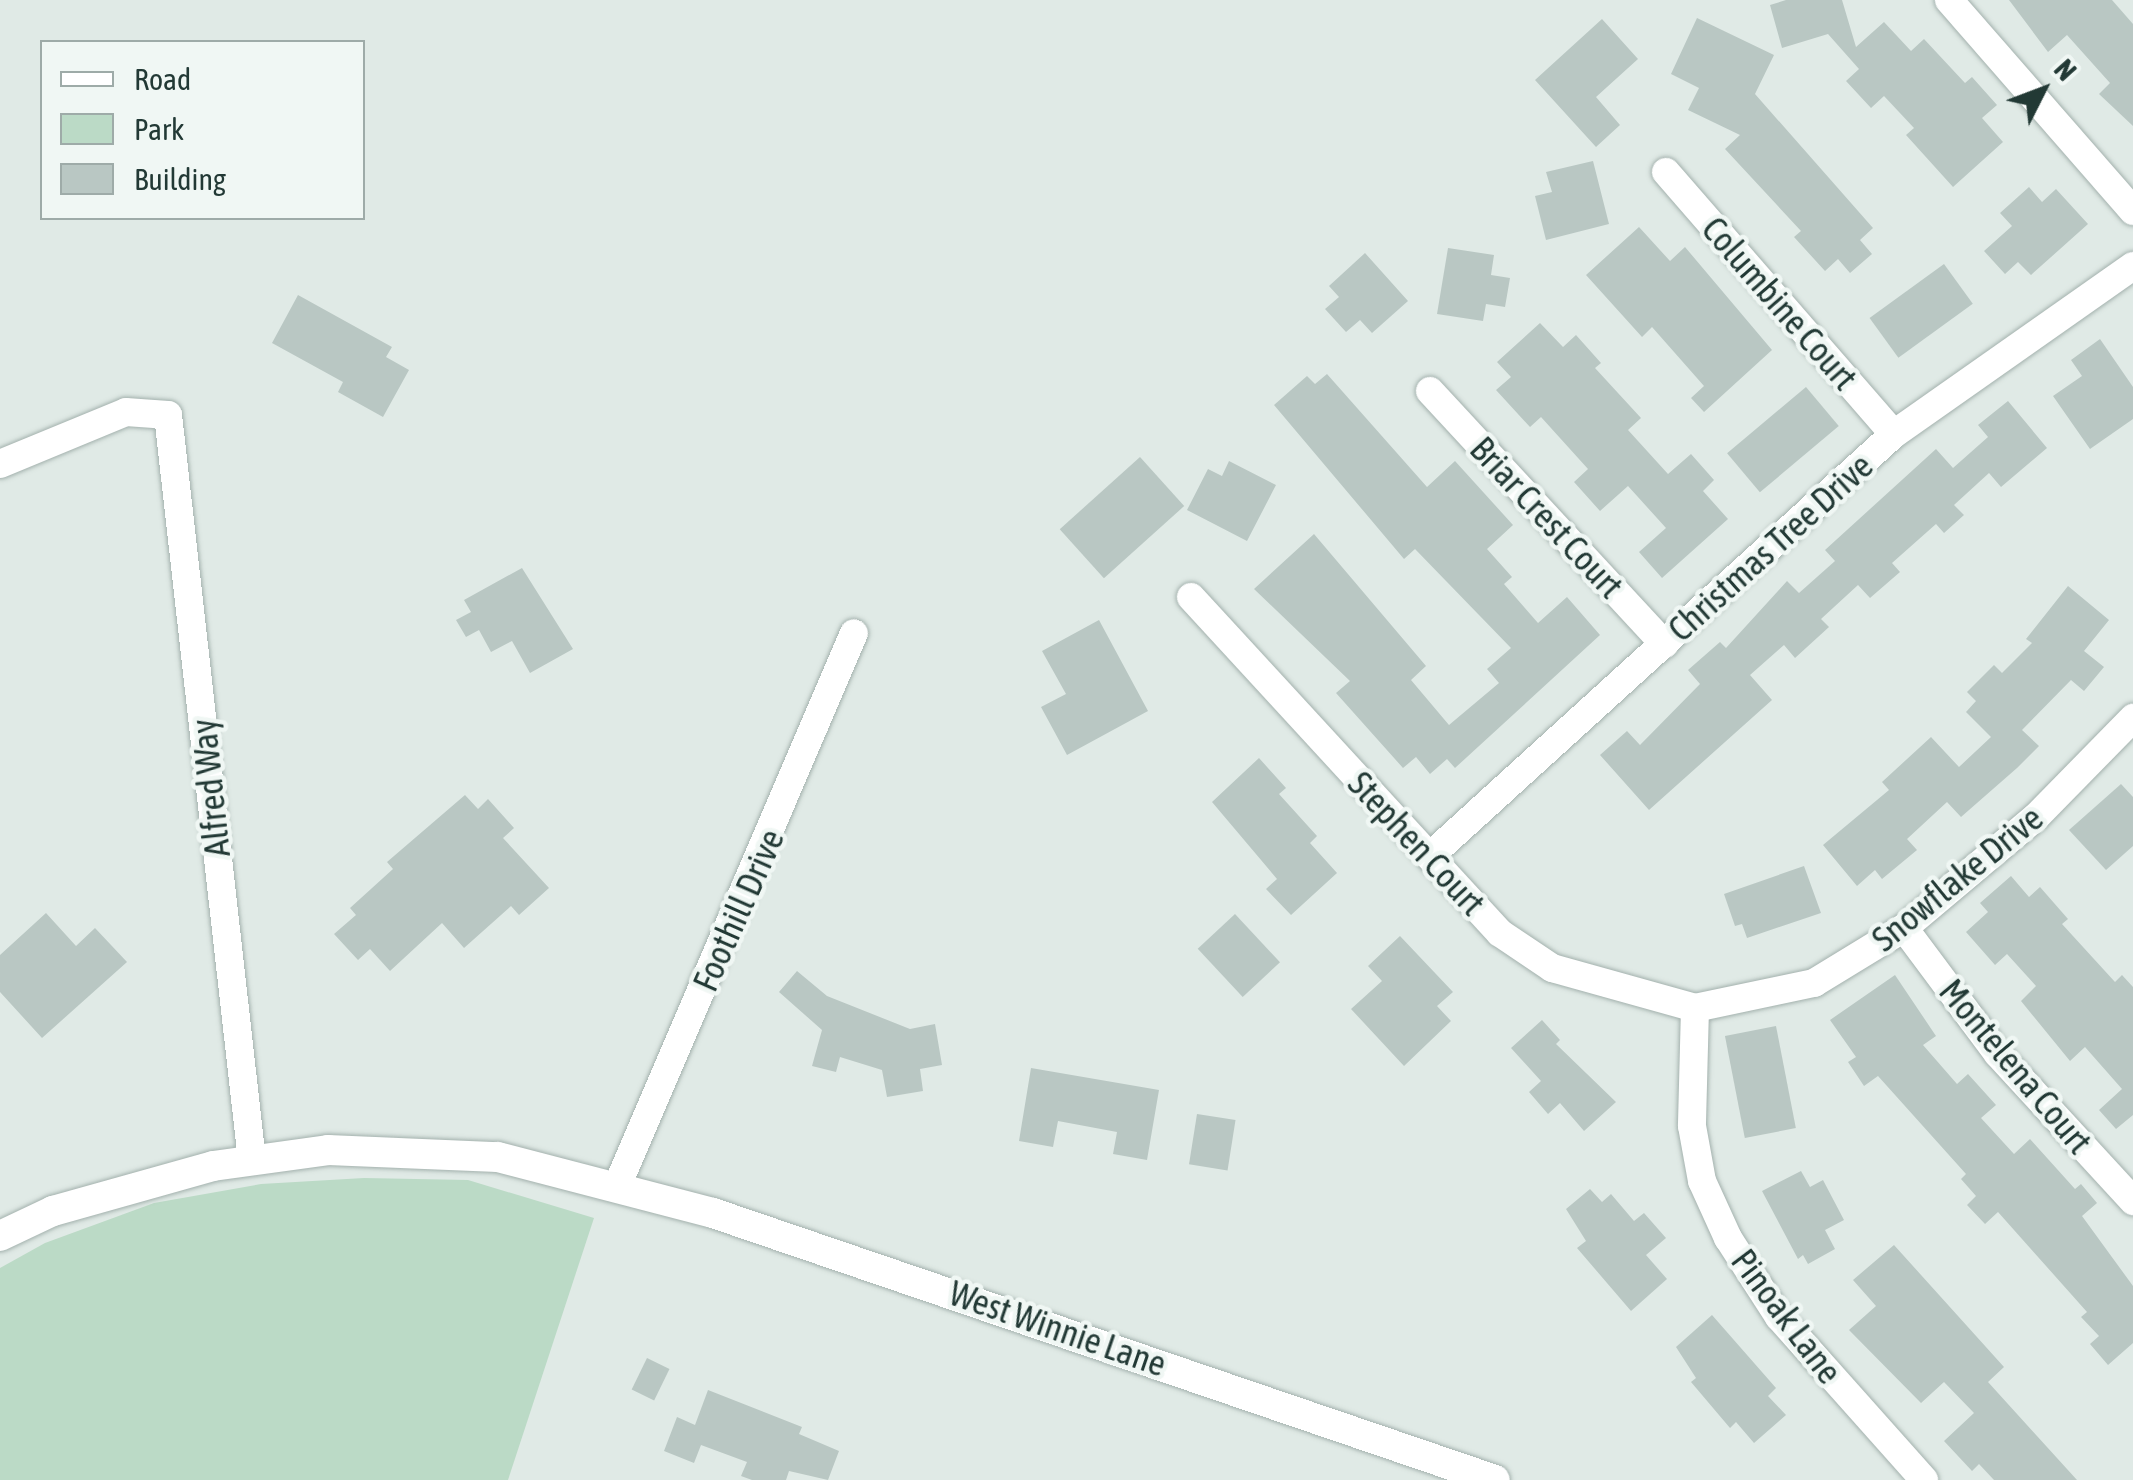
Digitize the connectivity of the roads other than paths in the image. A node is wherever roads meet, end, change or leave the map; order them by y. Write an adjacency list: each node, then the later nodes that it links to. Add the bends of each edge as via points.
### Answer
1 (1949, 0): 3 (street)
2 (1666, 172): 6 (street, Columbine Court)
3 (2133, 211)
4 (2133, 266): 6 (street, Christmas Tree Drive)
5 (1430, 391): 10 (street, Briar Crest Court)
6 (1894, 434): 10 (street, Christmas Tree Drive)
7 (0, 464): 15 (street, Alfred Way, via 126,412 168,415)
8 (1191, 597): 12 (street, Stephen Court)
9 (854, 633): 16 (street, Foothill Drive)
10 (1664, 644): 12 (street, Christmas Tree Drive)
11 (2130, 729): 13 (street, Snowflake Drive)
12 (1430, 856): 14 (street, Stephen Court, via 1500,933 1552,968)
13 (1904, 928): 14 (street, Snowflake Drive, via 1814,983); 17 (street, Montelena Court, via 1998,1054)
14 (1695, 1008): 20 (street, Pinoak Lane, via 1692,1126 1702,1181 1728,1238 1779,1317)
15 (252, 1160): 16 (street, West Winnie Lane, via 408,1149 498,1157); 18 (street, West Winnie Lane, via 135,1185)
16 (618, 1184): 19 (street, West Winnie Lane, via 1346,1424)
17 (2133, 1201)
18 (0, 1236)
19 (1495, 1480)
20 (1924, 1480)

